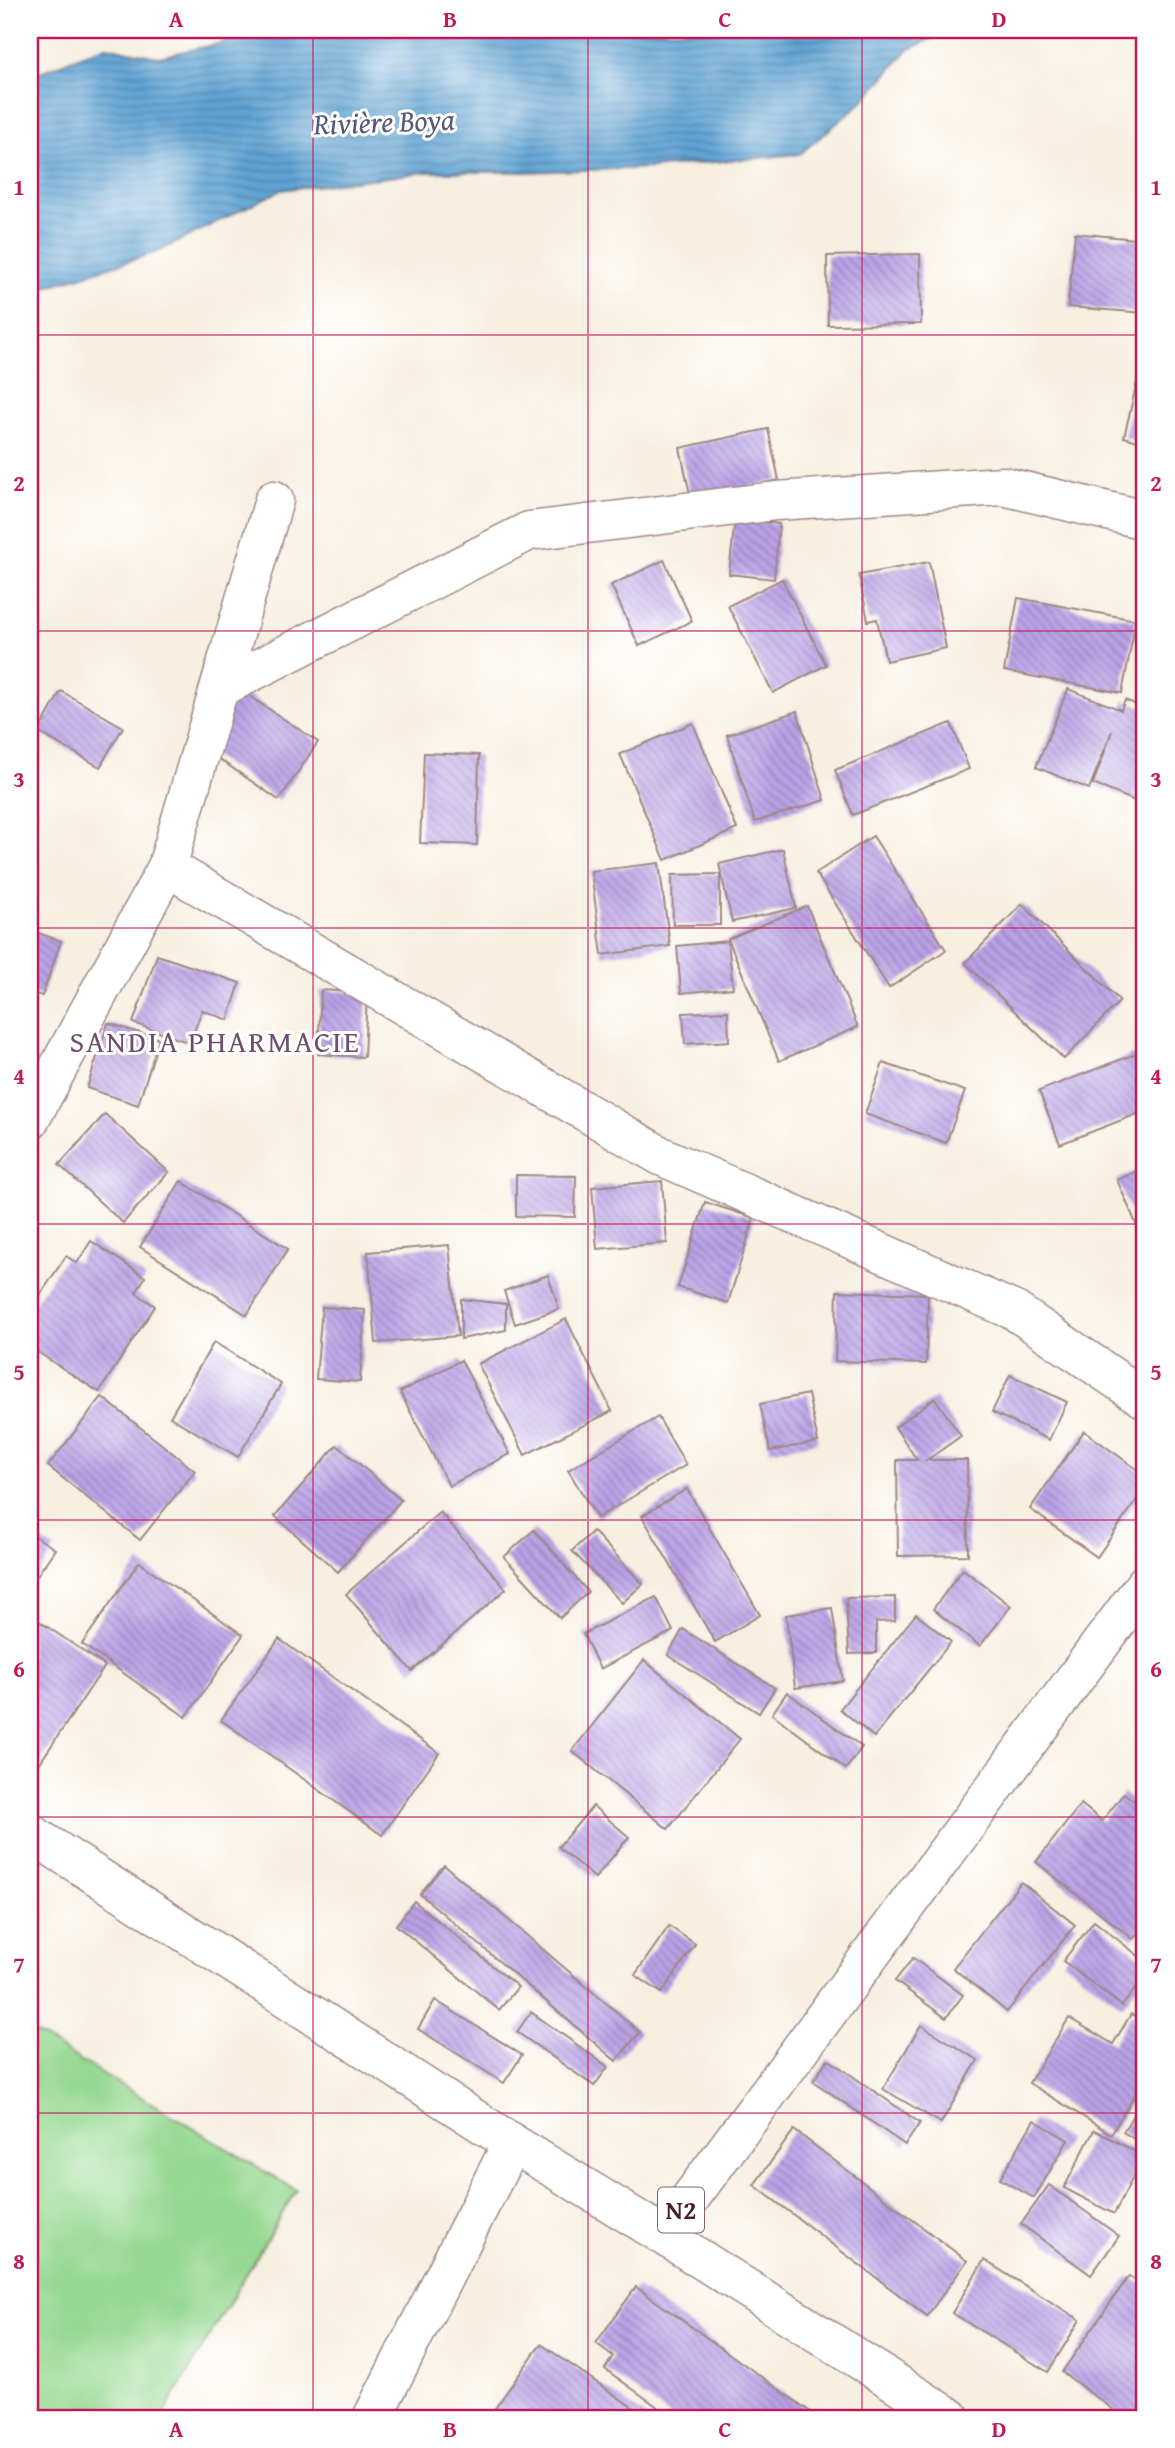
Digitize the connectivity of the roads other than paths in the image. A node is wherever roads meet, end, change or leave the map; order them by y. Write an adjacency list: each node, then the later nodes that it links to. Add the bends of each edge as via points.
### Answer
1 (274, 500): 3 (main road)
2 (1145, 520): 3 (main road, via 1003,486 776,501 530,531)
3 (220, 688): 4 (main road)
4 (167, 867): 5 (main road); 6 (main road, via 661,1156 1015,1311)
5 (30, 1120)
6 (1145, 1399)
7 (1145, 1584): 10 (main road, N2)
8 (30, 1833): 9 (main road, N2)
9 (512, 2143): 10 (main road, N2); 11 (main road)
10 (663, 2235): 12 (main road)
11 (372, 2418)
12 (951, 2418)

